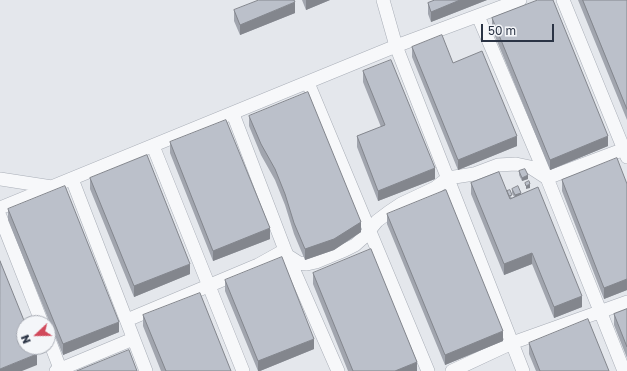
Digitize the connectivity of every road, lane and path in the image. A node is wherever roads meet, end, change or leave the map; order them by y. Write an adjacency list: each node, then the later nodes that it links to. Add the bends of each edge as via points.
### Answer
1 (383, 0): 5 (street)
2 (520, 0): 4 (street)
3 (563, 0): 9 (street)
4 (478, 16): 5 (street); 12 (street)
5 (396, 46): 6 (street); 11 (street)
6 (308, 83): 7 (street); 17 (street)
7 (233, 114): 8 (street); 18 (street)
8 (153, 146): 13 (street); 19 (street)
9 (626, 152): 12 (street)
10 (0, 178): 14 (street)
11 (448, 178): 12 (street, via 474,174 498,165 516,164 530,167); 17 (street, via 435,188 400,204); 25 (street)
12 (547, 178): 21 (street)
13 (72, 179): 14 (street); 23 (street)
14 (52, 187): 15 (street)
15 (0, 208)
16 (0, 216): 22 (street)
17 (369, 230): 18 (street, via 355,245 316,262 299,263); 31 (street)
18 (286, 253): 19 (street); 30 (street)
19 (208, 285): 23 (street); 29 (street)
20 (627, 302): 21 (street)
21 (601, 312): 25 (street); 34 (street)
22 (39, 315)
23 (127, 320): 24 (street)
24 (133, 339): 27 (street); 28 (street)
25 (512, 343): 32 (street); 33 (street)
26 (55, 355): 27 (street)
27 (60, 370)
28 (146, 371)
29 (242, 371)
30 (338, 371)
31 (428, 371)
32 (452, 371)
33 (523, 371)
34 (624, 371)

